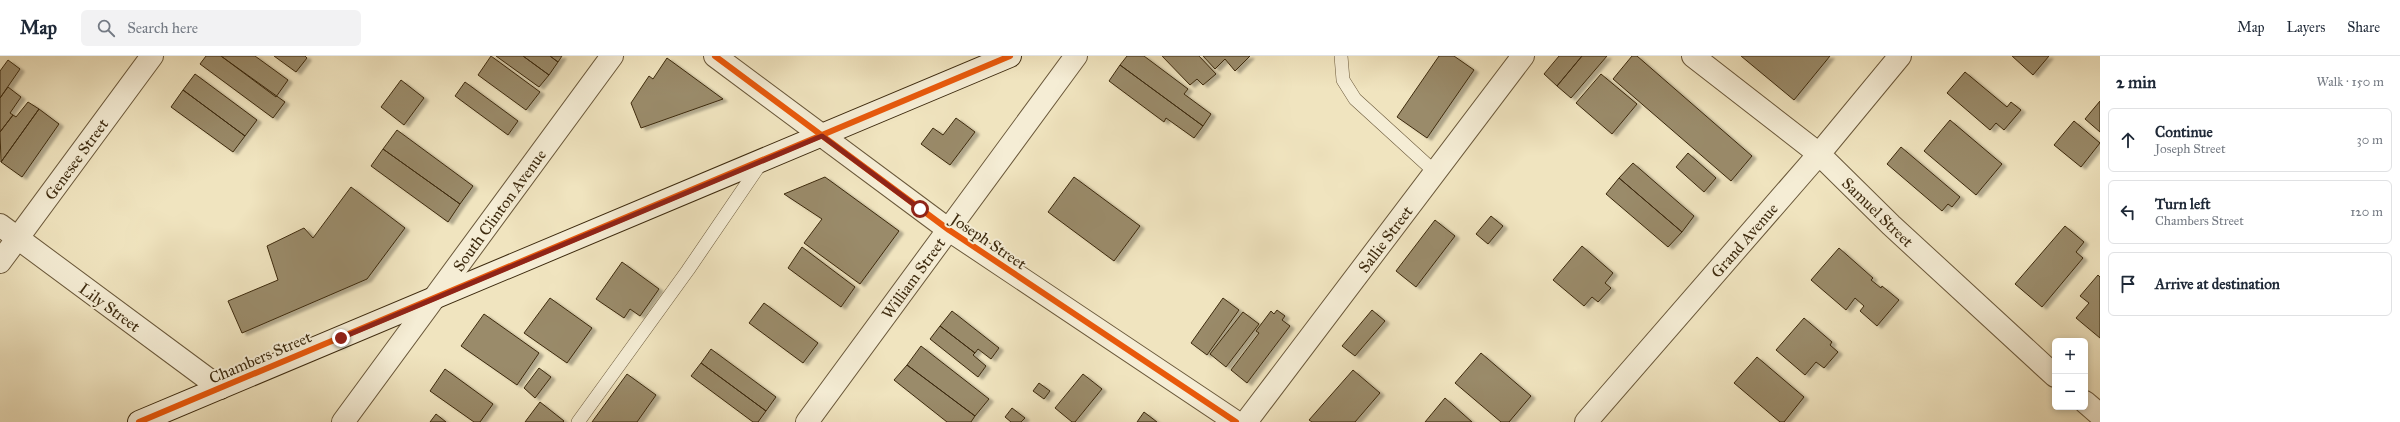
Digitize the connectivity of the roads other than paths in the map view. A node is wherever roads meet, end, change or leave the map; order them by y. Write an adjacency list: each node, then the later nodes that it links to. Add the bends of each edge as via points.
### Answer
1 (152, 56): 16 (street, Genesee Street)
2 (612, 56): 18 (street, South Clinton Avenue)
3 (715, 56): 10 (street, Joseph Street)
4 (1010, 56): 10 (street, Chambers Street)
5 (1076, 56): 15 (street, William Street)
6 (1341, 56): 13 (lane, via 1344,80 1355,99)
7 (1523, 56): 13 (street, Sallie Street)
8 (1693, 56): 11 (street, Samuel Street)
9 (1900, 56): 11 (street, Grand Avenue)
10 (822, 136): 12 (street, Chambers Street); 15 (street, Joseph Street)
11 (1820, 154): 19 (street, Samuel Street, via 1891,226); 29 (street, Grand Avenue)
12 (762, 161): 18 (street, Chambers Street); 25 (lane, via 688,270)
13 (1435, 172): 28 (street, Sallie Street)
14 (0, 225): 16 (street, Lily Street)
15 (949, 230): 26 (street, William Street); 27 (street, Joseph Street)
16 (18, 238): 17 (street, Genesee Street); 20 (street, Lily Street)
17 (0, 262)
18 (434, 299): 20 (street, Chambers Street); 24 (street, South Clinton Avenue)
19 (2053, 374)
20 (220, 388): 23 (street, Chambers Street)
21 (2088, 405): 22 (street)
22 (2100, 415)
23 (139, 422)
24 (344, 422)
25 (578, 422)
26 (807, 422)
27 (1236, 422)
28 (1246, 422)
29 (1586, 422)

